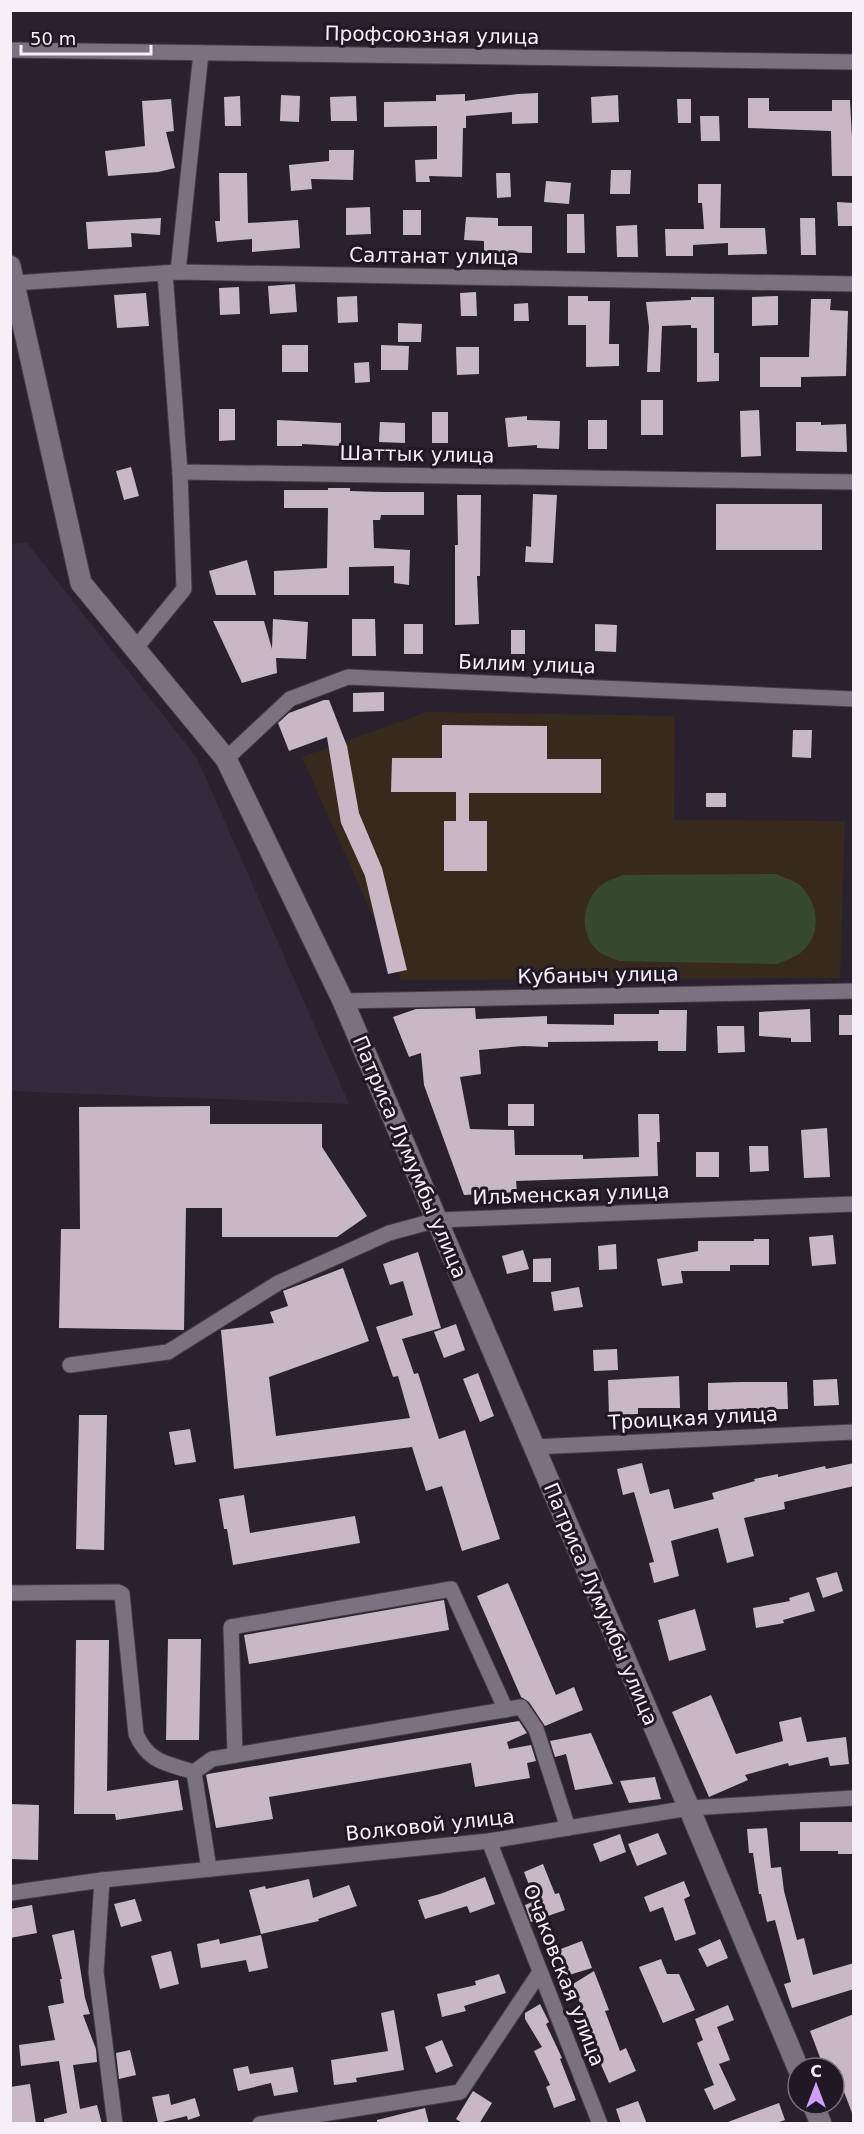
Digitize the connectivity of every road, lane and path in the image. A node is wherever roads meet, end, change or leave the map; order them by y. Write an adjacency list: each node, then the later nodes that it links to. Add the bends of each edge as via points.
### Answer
1 (10, 50): 2 (street, Профсоюзная улица)
2 (201, 53): 3 (street, Профсоюзная улица); 4 (street)
3 (854, 62)
4 (172, 273): 5 (street, Салтанат улица); 6 (street, Салтанат улица); 7 (street)
5 (12, 275): 9 (street, Патриса Лумумбы улица, via 81,583)
6 (854, 284)
7 (180, 472): 8 (street, Шаттык улица); 9 (street, via 184,589)
8 (854, 482)
9 (135, 649): 11 (street, Патриса Лумумбы улица)
10 (854, 699): 11 (street, Билим улица, via 348,677 291,699)
11 (226, 759): 13 (street, Патриса Лумумбы улица)
12 (854, 991): 13 (street, Кубаныч улица)
13 (343, 1001): 15 (street, Патриса Лумумбы улица)
14 (854, 1204): 15 (street, Ильменская улица)
15 (437, 1220): 16 (street, Ильменская улица, via 389,1233 279,1283 168,1352); 18 (street, Патриса Лумумбы улица)
16 (70, 1365)
17 (854, 1432): 18 (street, Троицкая улица)
18 (533, 1447): 24 (street, Патриса Лумумбы улица)
19 (10, 1593): 22 (street, via 122,1594 136,1734 142,1748 156,1760)
20 (506, 1710): 21 (street); 21 (street, via 451,1589 231,1628); 25 (street, via 521,1707 536,1730)
21 (236, 1755): 22 (street, via 212,1759)
22 (194, 1772): 27 (street)
23 (854, 1798): 24 (street, Волковой улица)
24 (689, 1808): 25 (street, Волковой улица); 31 (street, Патриса Лумумбы улица)
25 (567, 1828): 26 (street, Волковой улица)
26 (489, 1841): 27 (street, Волковой улица); 30 (street, Очаковская улица)
27 (209, 1869): 28 (street, Волковой улица)
28 (102, 1880): 29 (street, Волковой улица); 32 (street, via 96,1971)
29 (10, 1893)
30 (540, 1971): 33 (street, via 460,2092); 34 (street, Очаковская улица)
31 (793, 2056)
32 (115, 2124)
33 (260, 2124)
34 (600, 2124)

